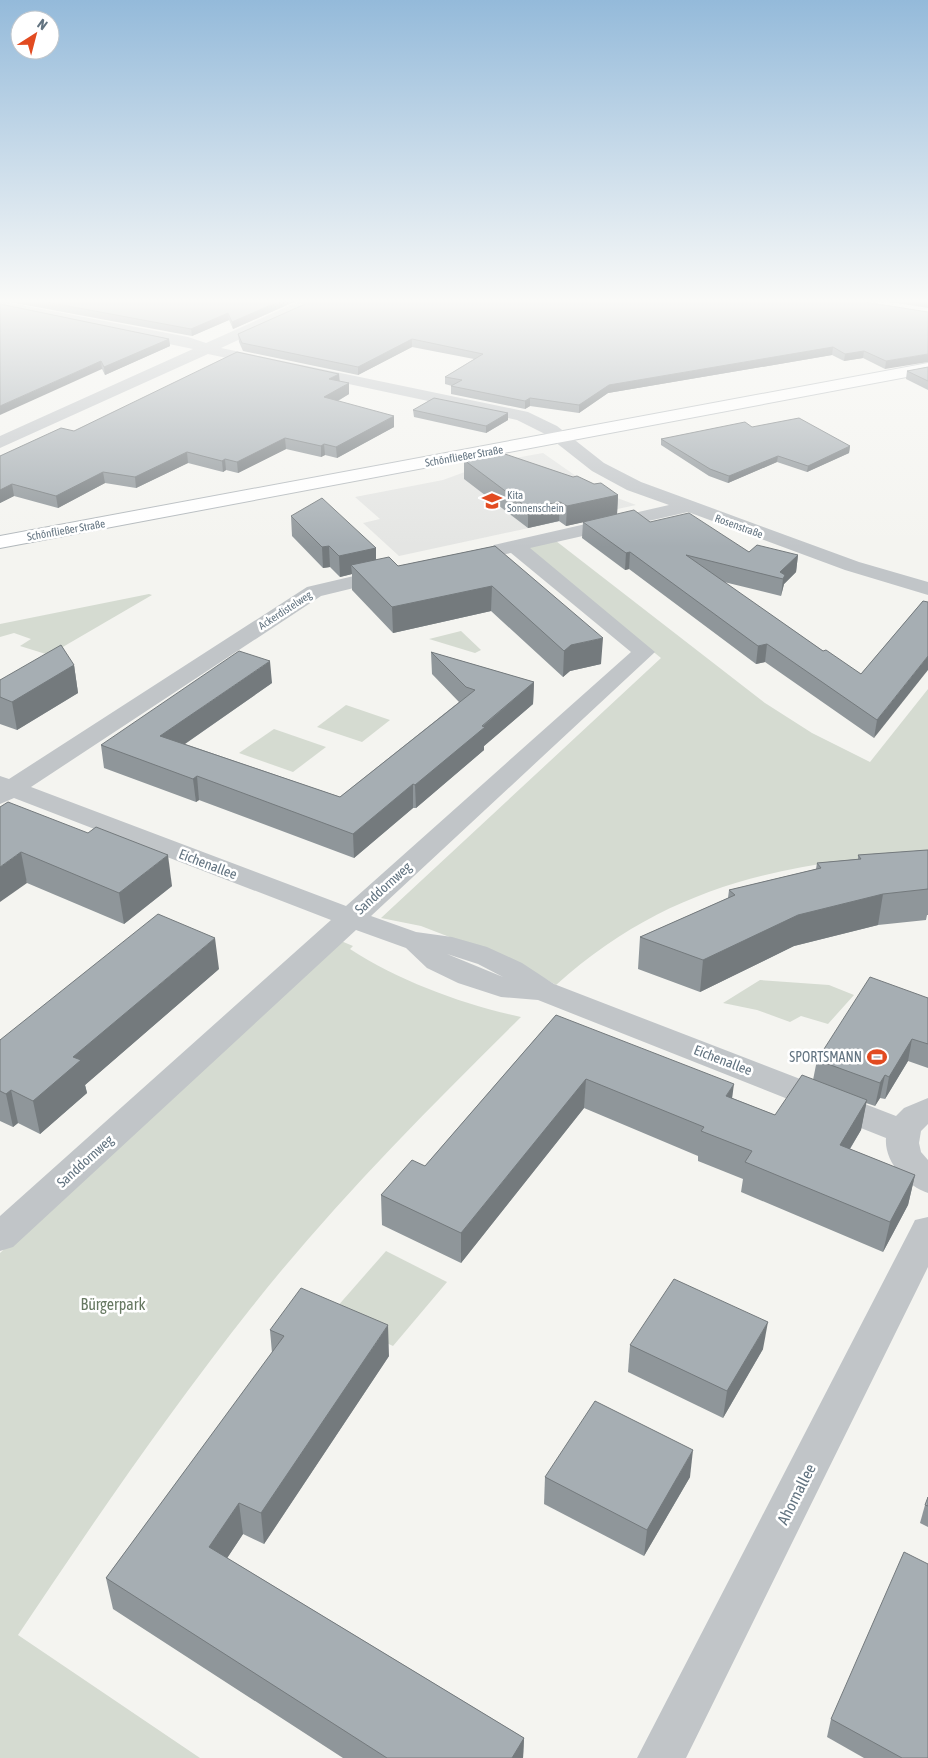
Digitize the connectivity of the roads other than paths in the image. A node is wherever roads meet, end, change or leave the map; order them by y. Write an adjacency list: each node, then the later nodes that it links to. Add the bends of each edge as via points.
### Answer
1 (131, 383): 5 (street)
2 (364, 383): 4 (street, Rosenstraße, via 522,416)
3 (848, 383): 4 (main road, Schönfließer Straße)
4 (562, 437): 6 (street, Rosenstraße, via 598,466 634,486); 7 (main road, Schönfließer Straße)
5 (0, 443)
6 (687, 507): 8 (street); 11 (street, Rosenstraße, via 852,566)
7 (0, 542)
8 (515, 546): 9 (street); 13 (street, Sanddornweg, via 644,652)
9 (486, 552)
10 (410, 569): 12 (street, Ackerdistelweg, via 314,591)
11 (928, 589)
12 (4, 790): 13 (street, Eichenallee)
13 (350, 918): 15 (street, Eichenallee, via 416,942 437,961 469,976 501,988 543,991); 18 (street, Sanddornweg)
14 (928, 1108): 15 (street, via 914,1115)
15 (902, 1131): 16 (street, via 902,1147 911,1164)
16 (928, 1180)
17 (928, 1230): 19 (street, Ahornallee)
18 (0, 1237)
19 (661, 1758)

